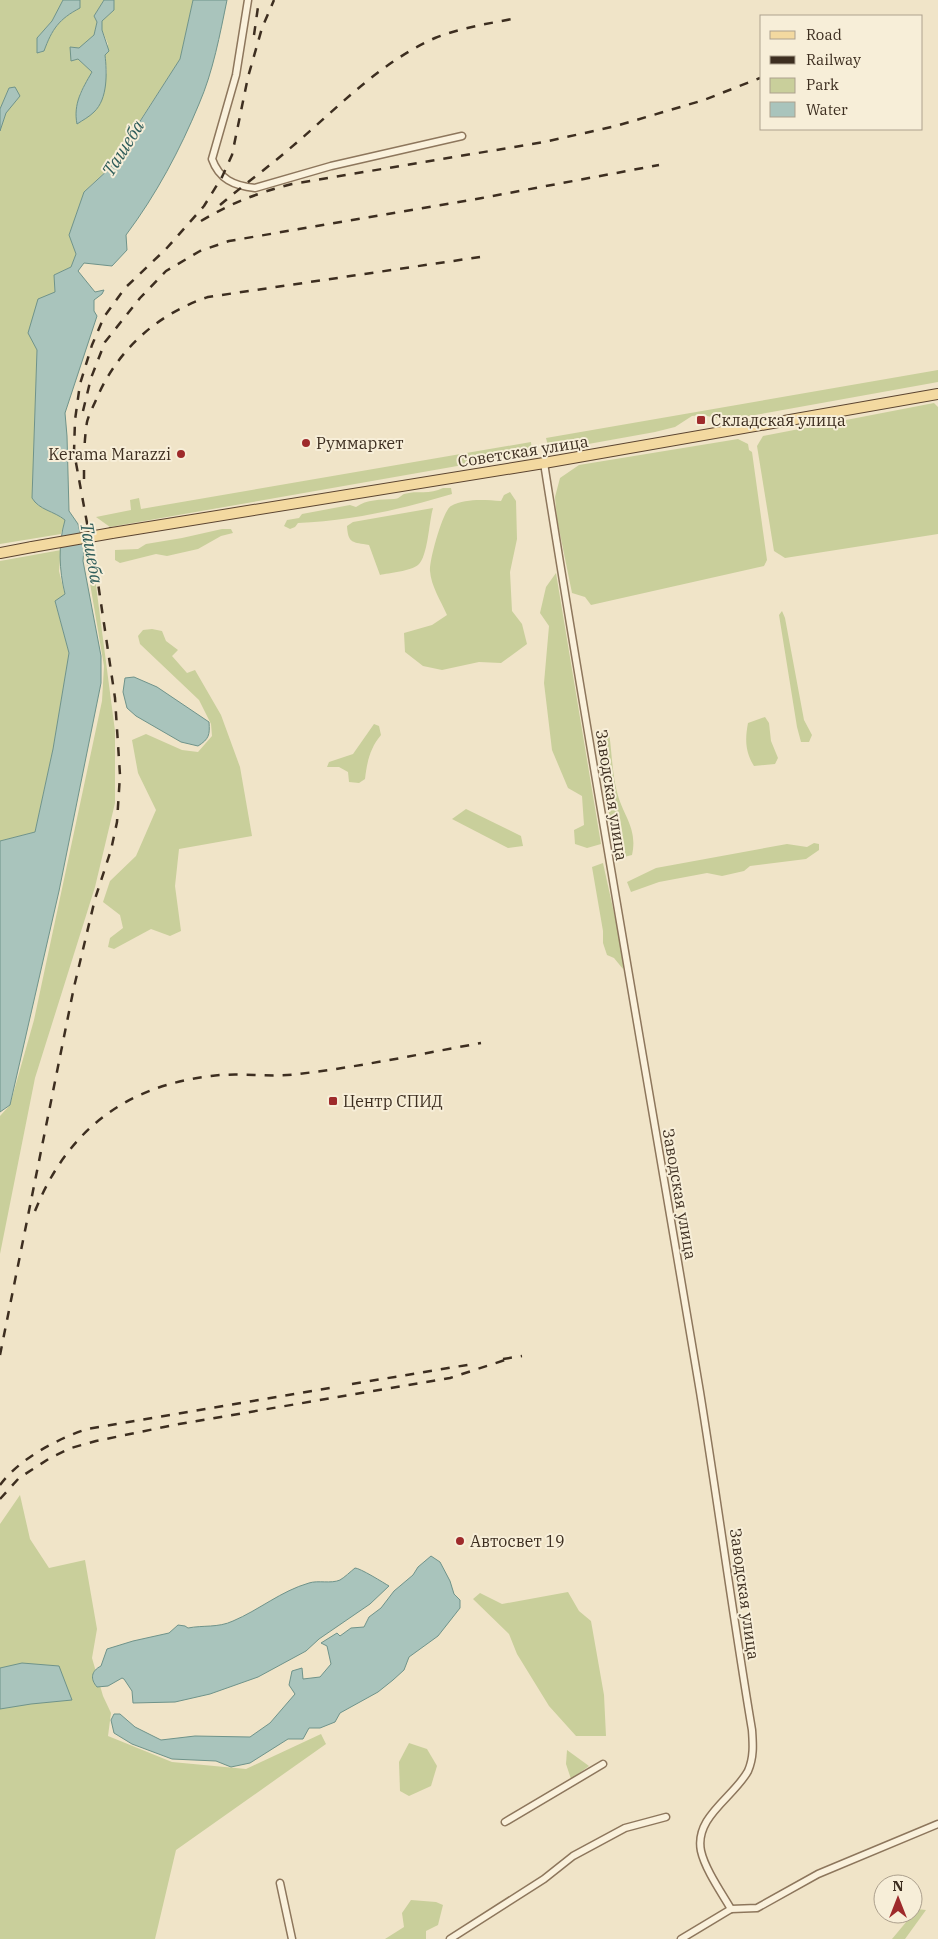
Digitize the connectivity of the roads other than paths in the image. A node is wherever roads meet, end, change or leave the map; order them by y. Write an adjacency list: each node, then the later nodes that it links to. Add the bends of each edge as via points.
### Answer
1 (248, 0): 2 (street, via 236,75 212,159 222,177 254,188 331,166)
2 (462, 136)
3 (938, 394): 4 (main road, Советская улица)
4 (544, 463): 5 (main road, Советская улица, bridge); 11 (street, Заводская улица, via 600,813 704,1419 752,1730 754,1747 747,1772 706,1824 700,1839 705,1862)
5 (0, 553)
6 (603, 1764): 8 (street)
7 (666, 1817): 14 (street, via 625,1828 573,1856 544,1879)
8 (506, 1822)
9 (938, 1824): 11 (street, via 818,1874 756,1908)
10 (280, 1883): 13 (street)
11 (731, 1909): 12 (street)
12 (682, 1938)
13 (292, 1939)
14 (450, 1939)

